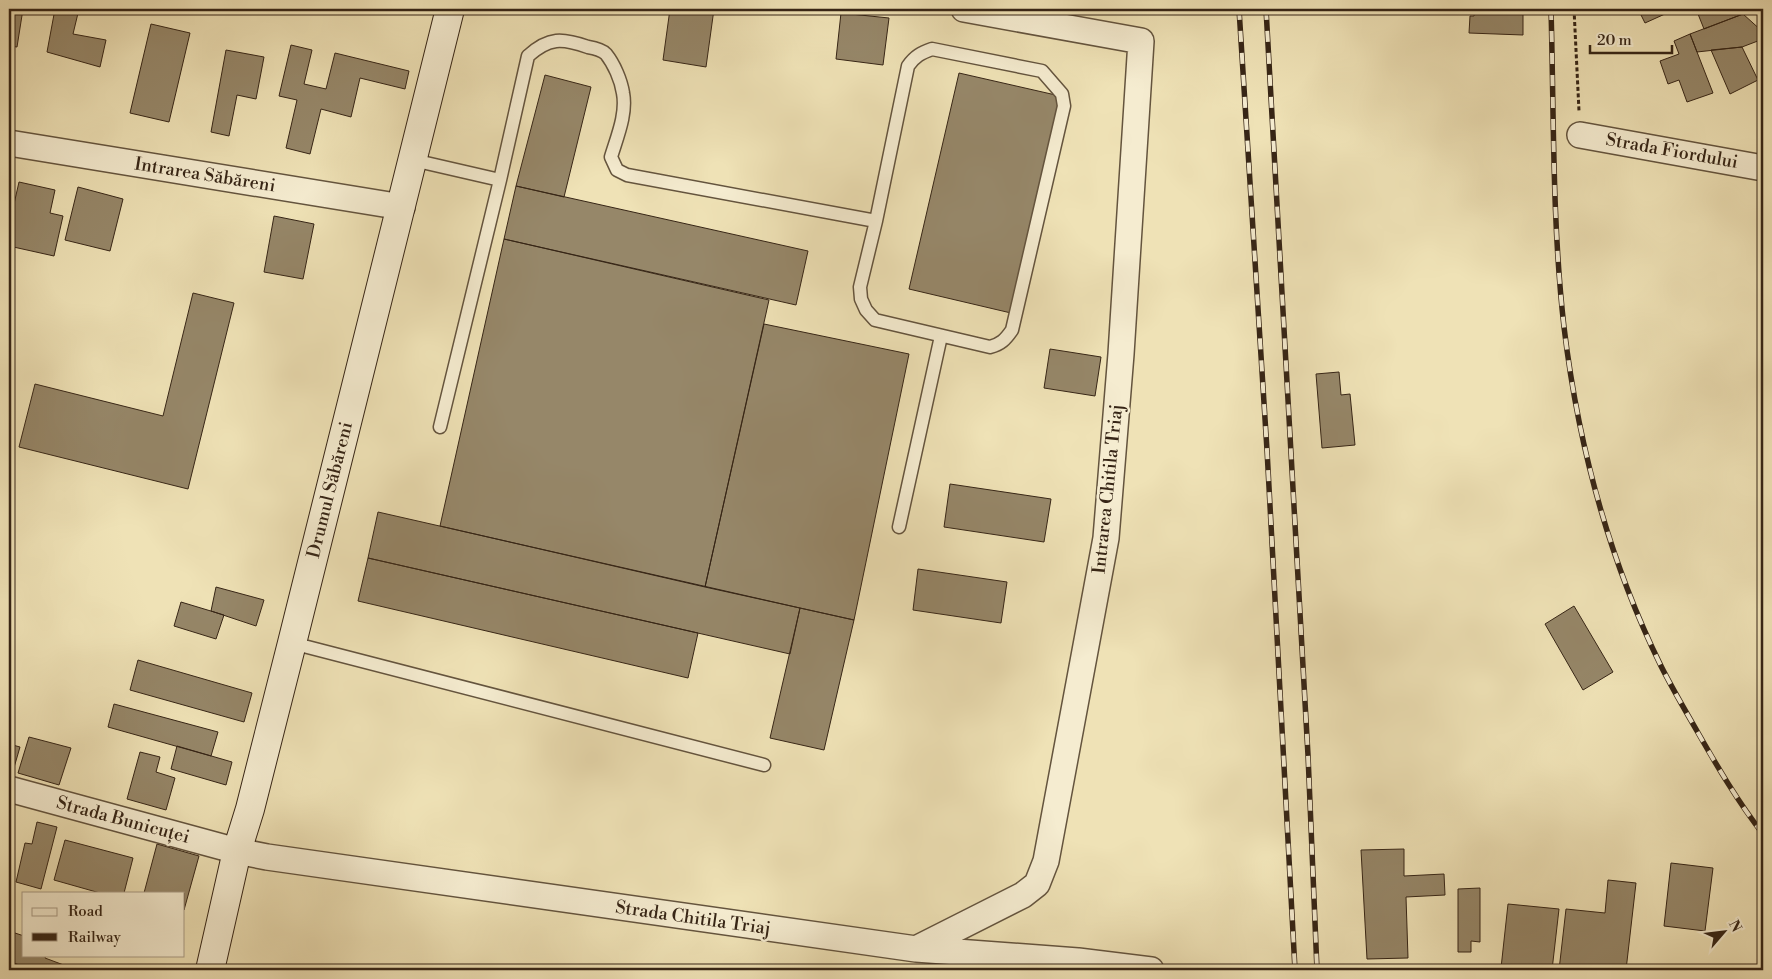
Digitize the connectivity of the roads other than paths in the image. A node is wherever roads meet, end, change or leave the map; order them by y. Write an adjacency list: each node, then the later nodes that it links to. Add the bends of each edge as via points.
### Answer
1 (450, 9): 5 (main road, Drumul Săbăreni)
2 (973, 10): 17 (street, Intrarea Chitila Triaj, via 1141,41 1106,538 1046,861 1037,884 1024,895)
3 (1580, 135): 6 (street, Strada Fiordului)
4 (9, 143): 8 (street, Intrarea Săbăreni)
5 (413, 160): 7 (lane); 8 (main road, Drumul Săbăreni)
6 (1763, 168)
7 (500, 180): 9 (lane, via 528,56 539,46 550,42 571,41 604,52 623,93 622,121 611,157 617,170 627,175); 11 (lane)
8 (402, 207): 13 (main road, Drumul Săbăreni)
9 (876, 221): 10 (lane, via 860,287 866,310 875,320); 10 (lane, via 908,66 921,53 932,49 1042,71 1062,94 1064,106 1012,330 1005,340 990,347)
10 (941, 336): 12 (lane)
11 (440, 427)
12 (899, 528)
13 (292, 643): 14 (lane); 16 (main road, Drumul Săbăreni)
14 (764, 765)
15 (9, 789): 16 (street, Strada Bunicuței)
16 (237, 851): 17 (street, Strada Chitila Triaj); 18 (main road, Drumul Săbăreni)
17 (916, 949): 19 (street, Strada Chitila Triaj)
18 (210, 970)
19 (1151, 970)

